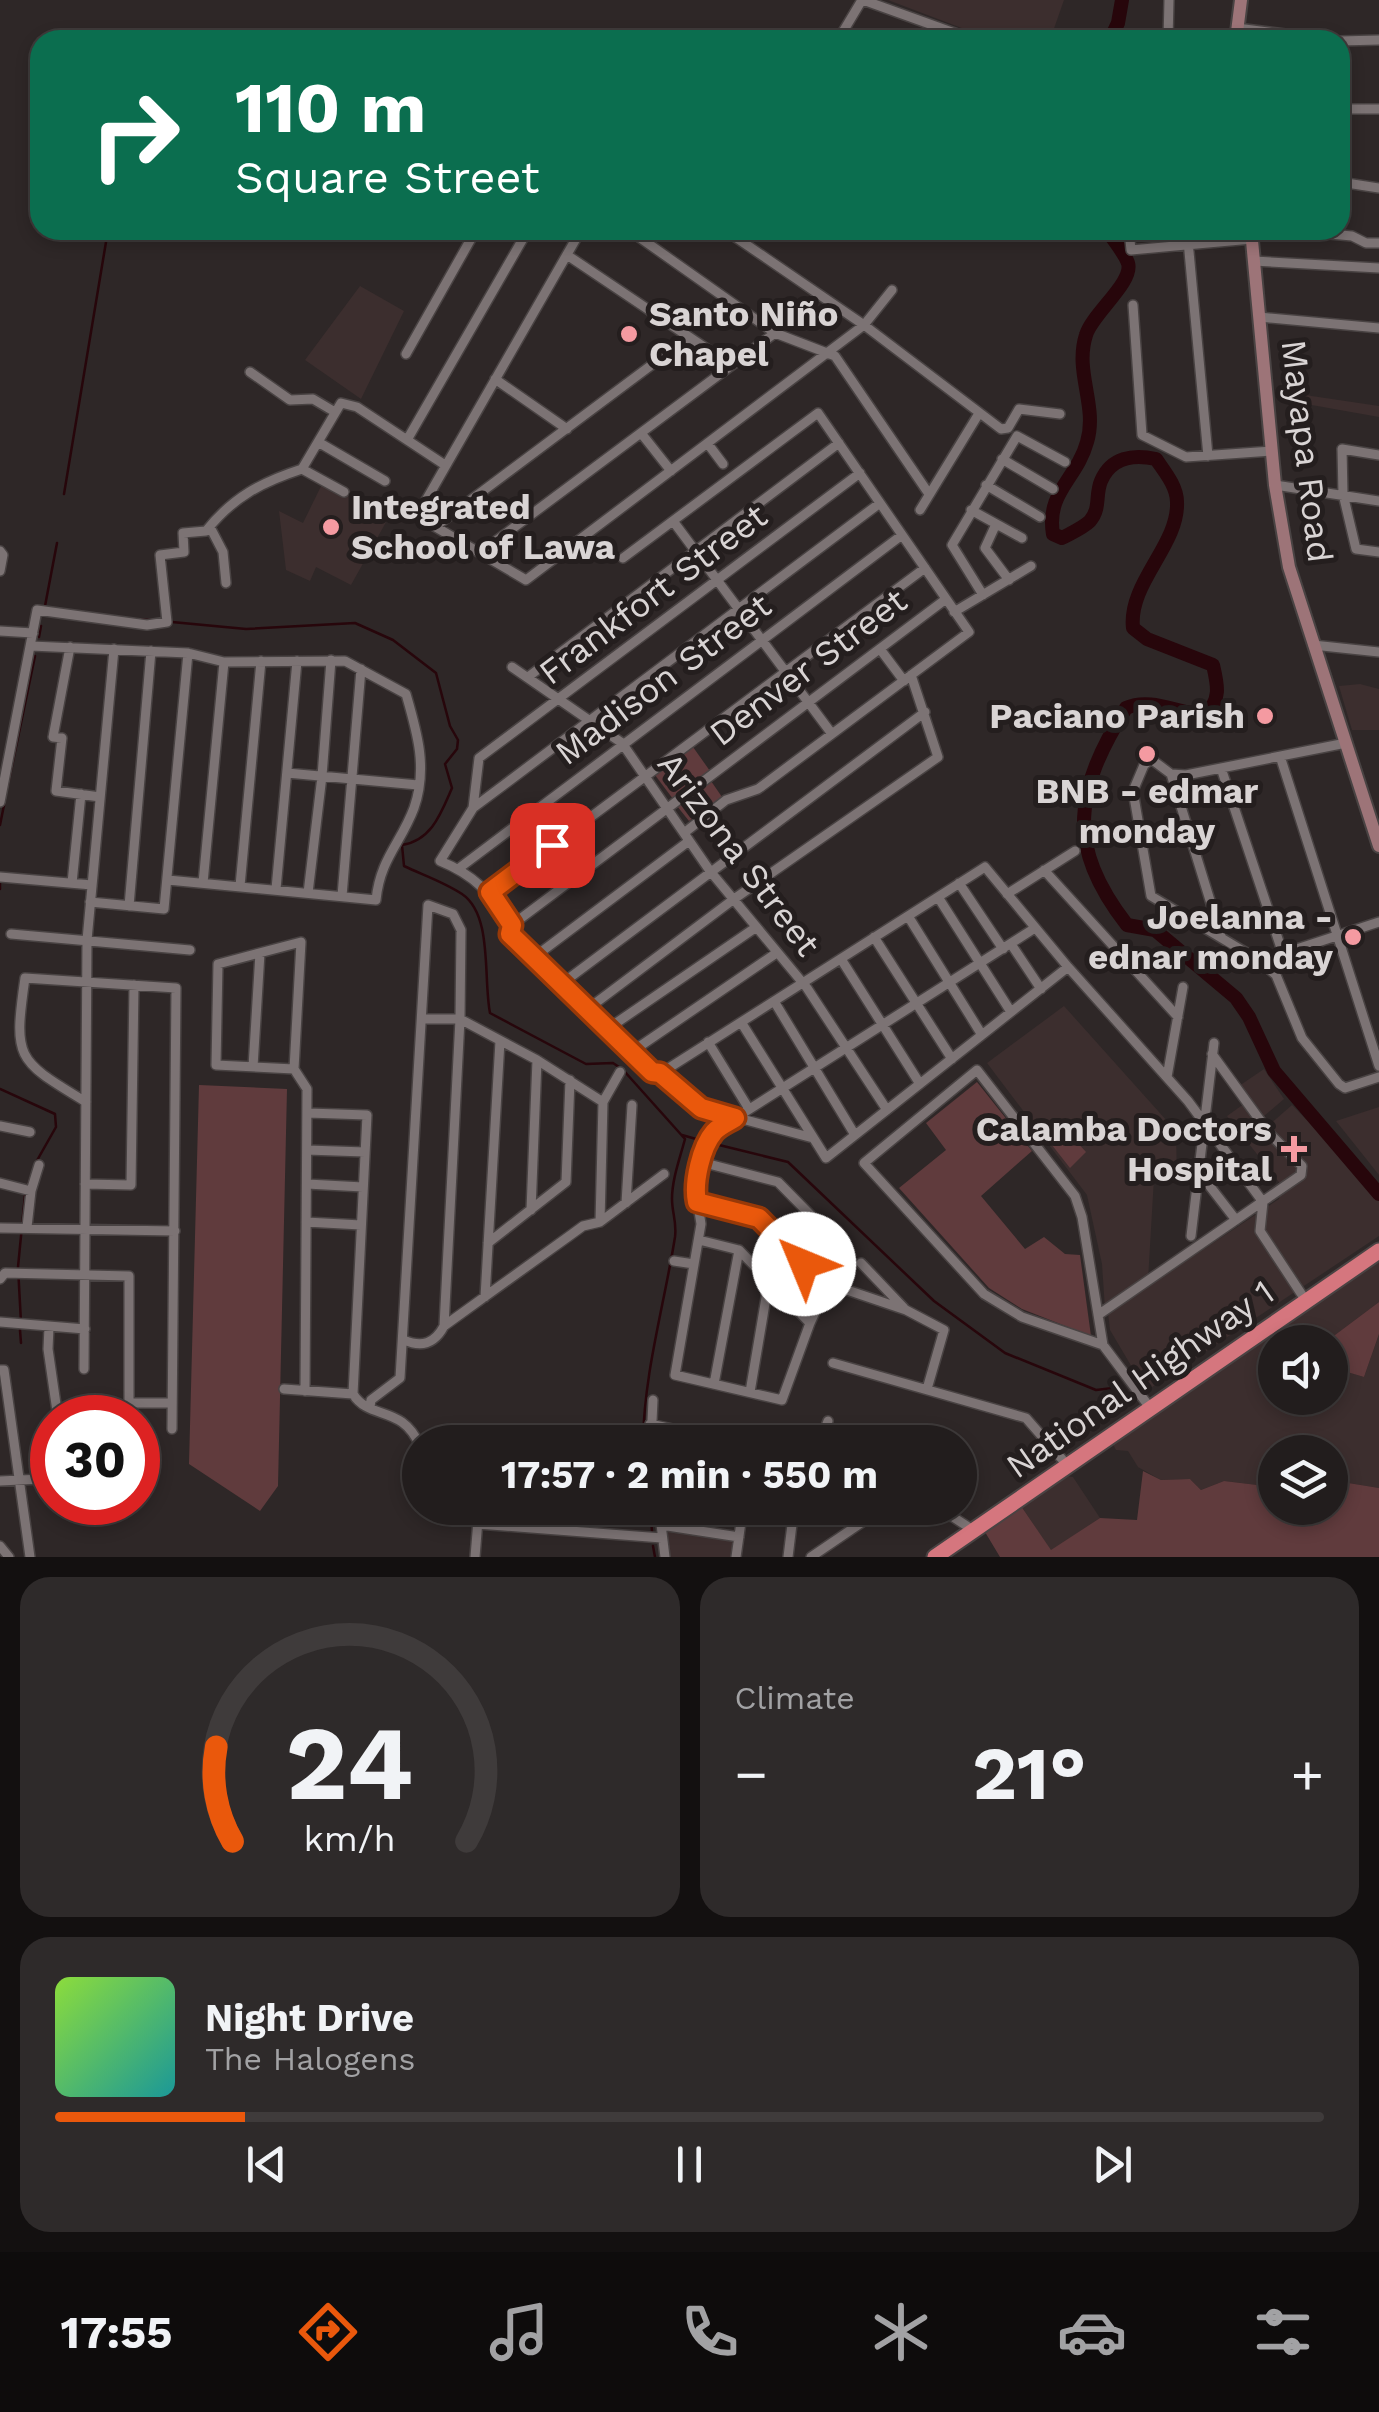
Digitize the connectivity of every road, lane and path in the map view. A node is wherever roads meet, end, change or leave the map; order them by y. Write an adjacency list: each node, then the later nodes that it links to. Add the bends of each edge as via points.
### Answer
1 (863, 0): 4 (street); 5 (street)
2 (1168, 0): 6 (street)
3 (1241, 0): 7 (main road)
4 (844, 30)
5 (946, 30)
6 (1168, 30)
7 (1237, 30)
8 (1379, 40): 9 (street)
9 (1350, 41)
10 (1350, 109): 11 (street)
11 (1379, 110)
12 (1350, 184): 13 (street)
13 (1379, 188)
14 (1350, 236): 24 (street)
15 (470, 240): 37 (street)
16 (522, 240): 46 (street)
17 (576, 240): 26 (street)
18 (643, 240): 34 (street)
19 (740, 240): 32 (street)
20 (1130, 240): 25 (street, via 1131,250)
21 (1188, 240): 25 (street)
22 (1214, 240): 25 (street)
23 (1252, 240): 27 (main road, Mayapa Road)
24 (1379, 243)
25 (1189, 244): 52 (street)
26 (567, 255): 35 (street); 40 (street)
27 (1254, 261): 28 (street); 31 (main road, Mayapa Road)
28 (1379, 268)
29 (892, 290): 32 (street)
30 (1133, 305): 52 (street, via 1142,435 1186,458)
31 (1259, 317): 33 (street); 50 (main road, Mayapa Road)
32 (864, 326): 36 (street); 42 (street)
33 (1379, 328)
34 (775, 333): 36 (street); 38 (street)
35 (690, 337): 38 (street); 44 (street)
36 (828, 353): 49 (street); 65 (street)
37 (406, 354)
38 (731, 366): 45 (street)
39 (250, 372): 41 (street, via 290,400 313,400)
40 (495, 379): 44 (street); 56 (street)
41 (335, 412): 46 (street, via 348,404); 47 (street)
42 (978, 414): 43 (street, via 1004,430 1019,409); 65 (street)
43 (1060, 414)
44 (567, 429): 74 (street)
45 (641, 433): 58 (street); 80 (street)
46 (406, 440): 56 (street)
47 (318, 442): 57 (street); 60 (street)
48 (839, 443): 59 (street); 72 (street, via 818,412); 79 (street)
49 (708, 444): 55 (street); 58 (street)
50 (1272, 451): 52 (street); 62 (main road, Mayapa Road)
51 (1379, 455): 66 (street, via 1342,449)
52 (1208, 456)
53 (1002, 459): 54 (street, via 1018,436); 61 (street); 63 (street)
54 (1065, 462)
55 (723, 464)
56 (445, 465): 74 (street, via 416,516)
57 (302, 469): 64 (street); 75 (street, via 261,483)
58 (670, 471): 80 (street, via 526,580)
59 (860, 473): 68 (street); 87 (street, Frankfort Street)
60 (385, 481)
61 (986, 485): 70 (street); 71 (street)
62 (1275, 485): 66 (street); 96 (main road, Mayapa Road, via 1288,567)
63 (1054, 489)
64 (344, 492)
65 (929, 494): 69 (street)
66 (1344, 494): 67 (street); 81 (street, via 1356,549)
67 (1379, 500)
68 (880, 503): 76 (street); 91 (street)
69 (920, 510)
70 (971, 510): 73 (street); 89 (street, via 952,549)
71 (1040, 517)
72 (673, 521): 79 (street); 82 (street)
73 (996, 524): 77 (street); 86 (street, via 985,548)
74 (436, 526): 80 (street)
75 (210, 527): 88 (street, via 223,552); 94 (street, via 183,533 184,552 160,555 167,622 37,610)
76 (902, 535): 84 (street); 95 (street, Madison Street)
77 (1022, 538)
78 (0, 551): 85 (street)
79 (695, 551): 87 (street); 111 (street)
80 (480, 552)
81 (1379, 552)
82 (623, 558)
83 (1031, 566): 86 (street)
84 (924, 568): 90 (street); 110 (street)
85 (0, 571)
86 (1009, 580): 89 (street)
87 (717, 581): 91 (street); 113 (street, Frankfort Street)
88 (226, 584)
89 (983, 595): 92 (street)
90 (946, 599): 92 (street); 99 (street, Denver Street)
91 (739, 610): 95 (street); 116 (street)
92 (954, 612): 112 (street, via 969,632)
93 (0, 632): 94 (street)
94 (34, 633): 97 (street)
95 (761, 641): 110 (street); 118 (street, Madison Street)
96 (1313, 645): 102 (street); 119 (main road, Mayapa Road)
97 (31, 646): 98 (street); 130 (street)
98 (70, 647): 100 (street); 128 (street, via 54,737 62,738 56,791)
99 (880, 648): 112 (street); 114 (street, Denver Street)
100 (114, 649): 101 (street); 129 (street)
101 (152, 651): 103 (street); 154 (street)
102 (1379, 652)
103 (188, 653): 106 (street); 140 (street)
104 (331, 660): 105 (street); 109 (street); 125 (street)
105 (298, 661): 107 (street); 122 (street)
106 (224, 662): 107 (street); 142 (street)
107 (261, 662): 145 (street)
108 (512, 667): 111 (street, Arizona Street)
109 (361, 669): 126 (street); 127 (street, via 406,694 422,749)
110 (785, 673): 114 (street); 124 (street)
111 (528, 677): 113 (street, Arizona Street)
112 (907, 678): 115 (street); 117 (street)
113 (560, 699): 116 (street, Arizona Street); 131 (street, Frankfort Street, via 479,758)
114 (807, 702): 117 (street); 132 (street, Denver Street)
115 (925, 712): 137 (street); 152 (street, via 938,757)
116 (592, 720): 118 (street, Arizona Street); 131 (street)
117 (832, 734): 133 (street, via 758,789 726,800)
118 (622, 743): 124 (street, Arizona Street); 136 (street, Madison Street)
119 (1346, 743): 120 (street); 134 (main road, Mayapa Road)
120 (1280, 756): 121 (street); 161 (street)
121 (1221, 768): 123 (street); 167 (street)
122 (287, 772): 125 (street); 146 (street)
123 (1171, 774): 162 (street); 162 (street, via 1151,759 1133,791 1150,896)
124 (645, 775): 132 (street, Arizona Street); 147 (street)
125 (322, 776): 126 (street); 148 (street)
126 (352, 780): 127 (street); 150 (street)
127 (418, 786): 150 (street, via 414,808 379,874 376,900)
128 (81, 794): 129 (street); 141 (street)
129 (100, 797): 144 (street)
130 (0, 802)
131 (473, 808): 136 (street, via 440,862)
132 (666, 808): 133 (street, Arizona Street); 157 (street, Denver Street)
133 (686, 837): 137 (street, Arizona Street); 170 (street)
134 (1378, 842)
135 (1076, 851): 138 (street)
136 (458, 868): 147 (street)
137 (710, 870): 152 (street, Arizona Street); 179 (street)
138 (1044, 870): 149 (street); 186 (street)
139 (0, 877): 141 (street)
140 (168, 880): 142 (street); 154 (street, via 164,909)
141 (72, 883): 144 (street)
142 (203, 883): 145 (street)
143 (959, 884): 149 (street, via 985,866); 151 (street); 165 (street)
144 (92, 885): 153 (street)
145 (240, 886): 146 (street)
146 (276, 889): 148 (street)
147 (490, 892): 157 (street)
148 (308, 893): 150 (street)
149 (1007, 894): 159 (street)
150 (342, 896)
151 (938, 897): 155 (street); 173 (street)
152 (734, 899): 158 (street, Arizona Street); 184 (street)
153 (90, 902): 154 (street); 164 (street)
154 (130, 906)
155 (908, 916): 163 (street); 177 (street)
156 (1379, 922): 161 (street)
157 (512, 925): 170 (street, via 510,934)
158 (755, 928): 169 (street, Arizona Street); 191 (street)
159 (1036, 928): 165 (street); 174 (street)
160 (10, 934): 164 (street)
161 (1337, 934): 167 (street); 201 (street)
162 (1221, 936): 172 (street)
163 (874, 937): 171 (street); 183 (street)
164 (86, 940): 166 (street); 175 (street)
165 (1007, 946): 173 (street); 181 (street)
166 (190, 950)
167 (1282, 952): 172 (street)
168 (260, 953): 202 (street); 202 (street, via 218,964 216,1065); 204 (street, via 301,942)
169 (776, 954): 176 (street, Arizona Street); 197 (street)
170 (533, 958): 179 (street)
171 (841, 958): 176 (street); 190 (street)
172 (1260, 961): 208 (street, via 1276,975 1302,1038 1339,1084 1346,1088)
173 (980, 963): 177 (street); 185 (street)
174 (1068, 966): 181 (street); 207 (street)
175 (87, 982): 178 (street); 212 (street); 212 (street, via 25,978 18,1024 22,1051 36,1072)
176 (801, 983): 182 (street); 196 (street, Arizona Street)
177 (949, 983): 183 (street); 192 (street)
178 (134, 985): 231 (street, via 131,1186); 246 (street, via 176,988)
179 (560, 985): 184 (street)
180 (1182, 987): 186 (street)
181 (1040, 988): 185 (street)
182 (774, 1001): 189 (street); 203 (street)
183 (916, 1004): 190 (street); 199 (street)
184 (585, 1011): 191 (street)
185 (1011, 1012): 192 (street)
186 (1178, 1017): 207 (street)
187 (460, 1019): 188 (street); 188 (street, via 460,930 453,914 428,905); 193 (street); 267 (street)
188 (422, 1020): 269 (street)
189 (741, 1022): 194 (street); 211 (street)
190 (882, 1025): 196 (street); 210 (street)
191 (606, 1030): 197 (street)
192 (982, 1035): 199 (street)
193 (500, 1041): 200 (street); 249 (street)
194 (708, 1042): 206 (street); 215 (street)
195 (1214, 1042): 198 (street)
196 (846, 1048): 203 (street); 216 (street, Arizona Street)
197 (630, 1053): 206 (street)
198 (1212, 1054): 219 (street); 236 (street, via 1302,1166 1294,1182)
199 (952, 1059): 210 (street)
200 (536, 1060): 209 (street); 238 (street)
201 (1379, 1066)
202 (253, 1067): 204 (street)
203 (814, 1068): 211 (street); 222 (street)
204 (294, 1069): 217 (street, via 307,1089)
205 (620, 1072): 213 (street)
206 (660, 1073): 218 (street, via 701,1108)
207 (1167, 1077): 219 (street)
208 (1379, 1077)
209 (570, 1080): 213 (street); 238 (street, via 566,1182)
210 (920, 1084): 216 (street)
211 (781, 1088): 215 (street); 223 (street)
212 (86, 1102): 231 (street)
213 (603, 1102): 241 (street)
214 (632, 1105): 237 (street)
215 (749, 1109): 218 (street)
216 (887, 1110): 222 (street)
217 (308, 1113): 224 (street); 225 (street, via 367,1114)
218 (735, 1118): 223 (street); 226 (street, via 715,1131)
219 (1204, 1123): 228 (street); 236 (street)
220 (0, 1126): 221 (street)
221 (30, 1132)
222 (856, 1135): 223 (street, via 826,1158)
223 (813, 1138)
224 (307, 1150): 225 (street); 232 (street)
225 (365, 1152): 233 (street)
226 (701, 1162): 235 (street, via 694,1179); 258 (street, via 783,1186 844,1249)
227 (39, 1165): 234 (street)
228 (1198, 1171): 239 (street); 247 (street)
229 (664, 1174): 237 (street)
230 (0, 1183): 234 (street)
231 (85, 1184): 245 (street)
232 (307, 1184): 233 (street); 240 (street)
233 (363, 1187): 242 (street)
234 (31, 1190): 243 (street)
235 (697, 1202): 248 (street); 258 (street, via 759,1218)
236 (1263, 1202): 239 (street); 261 (street, via 1260,1231)
237 (626, 1203): 241 (street)
238 (530, 1210): 249 (street)
239 (1236, 1220): 263 (street)
240 (306, 1222): 242 (street); 277 (street)
241 (600, 1222): 260 (street, via 583,1226)
242 (362, 1225): 279 (street)
243 (27, 1227): 244 (street); 245 (street)
244 (0, 1228)
245 (86, 1230): 246 (street); 255 (street)
246 (174, 1231): 282 (street)
247 (1191, 1236)
248 (698, 1240): 250 (street); 253 (street)
249 (488, 1244): 260 (street)
250 (739, 1250): 257 (street); 274 (street)
251 (1379, 1251): 261 (highway, National Highway 1)
252 (674, 1260): 253 (street)
253 (694, 1264): 274 (street, via 674,1375)
254 (862, 1264): 262 (street)
255 (85, 1275): 256 (street, via 5,1273); 268 (street); 282 (street, via 129,1276 129,1403)
256 (0, 1279)
257 (769, 1280): 265 (street); 278 (street)
258 (827, 1286): 265 (street)
259 (847, 1290): 262 (street)
260 (485, 1298): 267 (street)
261 (1306, 1301): 284 (highway, National Highway 1)
262 (906, 1310): 275 (street, via 944,1330)
263 (1098, 1315): 270 (street); 270 (street, via 1075,1196 977,1070 864,1164 984,1294 1022,1318)
264 (0, 1322): 266 (street)
265 (810, 1323): 278 (street, via 782,1400)
266 (49, 1326): 268 (street); 280 (street)
267 (444, 1326): 269 (street, via 424,1344)
268 (84, 1329): 272 (street)
269 (404, 1340): 283 (street, via 400,1378)
270 (1104, 1346): 284 (street)
271 (833, 1363): 275 (street)
272 (84, 1368)
273 (0, 1370): 286 (street)
274 (714, 1384): 278 (street)
275 (928, 1388): 292 (street, via 1026,1418)
276 (284, 1390): 277 (street)
277 (305, 1391): 279 (street)
278 (750, 1392)
279 (353, 1394): 283 (street)
280 (55, 1395)
281 (653, 1400): 287 (street)
282 (172, 1403): 291 (street)
283 (370, 1407): 288 (street)
284 (1151, 1409): 292 (highway, National Highway 1)
285 (828, 1421): 290 (street)
286 (5, 1422): 294 (street)
287 (650, 1424): 289 (street)
288 (408, 1425)
289 (655, 1425)
290 (826, 1425)
291 (172, 1429)
292 (1068, 1466): 303 (highway, National Highway 1)
293 (0, 1480): 294 (street)
294 (19, 1480): 295 (street); 308 (street)
295 (30, 1480)
296 (478, 1525): 309 (street)
297 (491, 1525): 305 (street)
298 (661, 1525): 304 (street); 305 (street)
299 (740, 1525): 304 (street)
300 (792, 1525): 312 (street)
301 (858, 1525): 313 (street)
302 (965, 1525): 303 (street)
303 (973, 1530): 314 (highway, National Highway 1)
304 (739, 1537): 311 (street)
305 (662, 1538): 310 (street)
306 (0, 1546): 307 (street)
307 (9, 1557)
308 (30, 1557)
309 (475, 1557)
310 (664, 1557)
311 (736, 1557)
312 (788, 1557)
313 (811, 1557)
314 (934, 1557)

